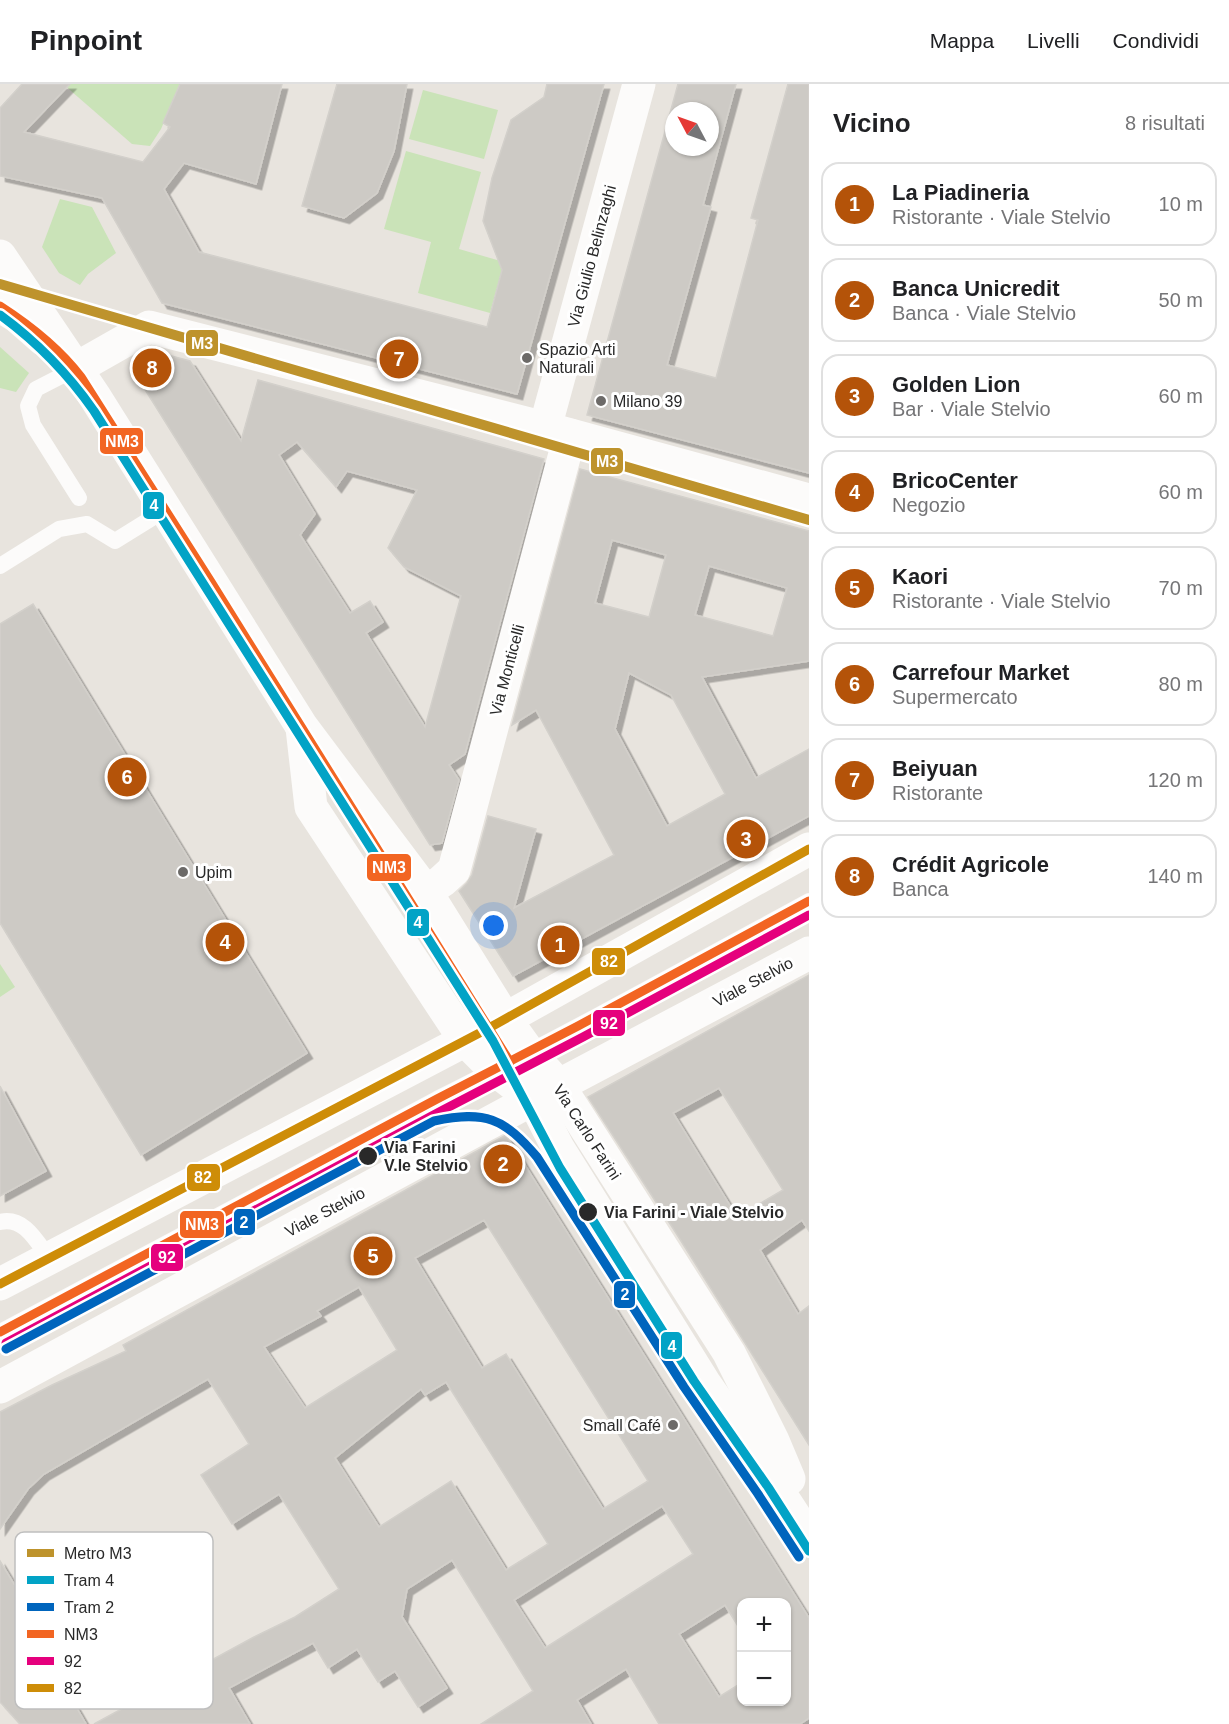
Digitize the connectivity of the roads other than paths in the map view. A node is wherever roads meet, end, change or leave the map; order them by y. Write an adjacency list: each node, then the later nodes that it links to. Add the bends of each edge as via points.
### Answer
1 (639, 84): 5 (street, Via Giulio Belinzaghi)
2 (0, 256): 4 (street)
3 (0, 306): 4 (street, via 18,317)
4 (75, 369): 5 (street, via 149,327); 6 (lane, via 36,389 28,406 33,425); 8 (street, Via Carlo Farini)
5 (557, 431): 7 (street); 12 (street, Via Monticelli, via 454,870)
6 (79, 498)
7 (809, 500)
8 (165, 510): 9 (lane, via 115,540 87,524 59,529); 10 (street, Via Carlo Farini)
9 (0, 566)
10 (302, 727): 12 (street, Via Carlo Farini); 15 (street, Via Carlo Farini, via 311,807)
11 (809, 849): 15 (street)
12 (426, 892): 15 (street, Via Carlo Farini)
13 (809, 901): 16 (lane)
14 (809, 953): 17 (street, Viale Stelvio)
15 (486, 1029): 16 (street, Via Carlo Farini); 16 (street, Via Carlo Farini); 19 (street)
16 (511, 1061): 17 (street, Via Carlo Farini); 21 (lane)
17 (546, 1093): 22 (street, Viale Stelvio); 23 (street, Via Carlo Farini, via 729,1353 787,1474)
18 (0, 1222): 19 (lane, via 8,1220 22,1226)
19 (49, 1258): 20 (street)
20 (0, 1284)
21 (0, 1332)
22 (0, 1387)
23 (808, 1536)

